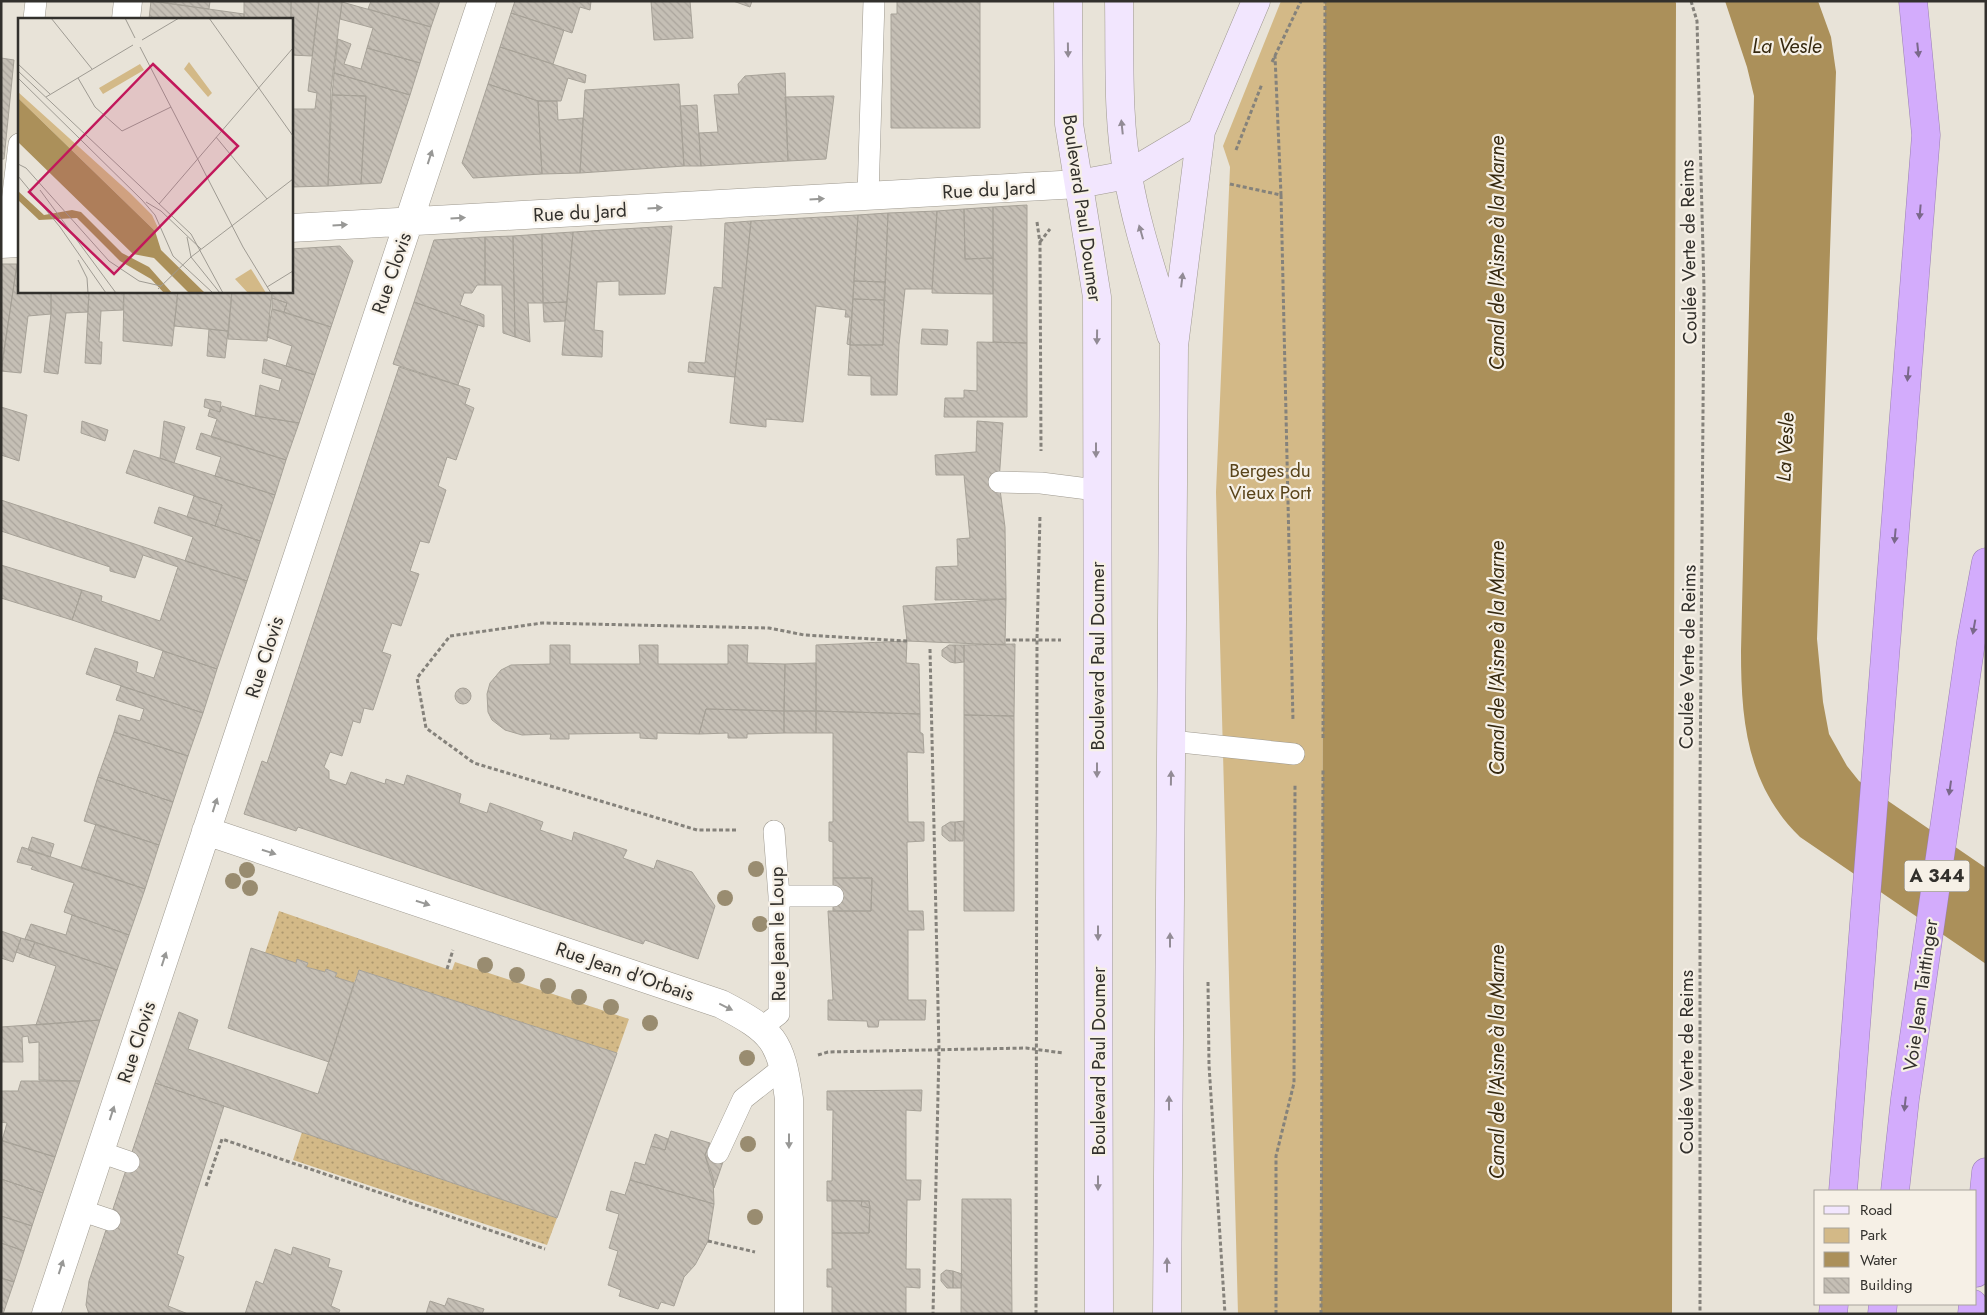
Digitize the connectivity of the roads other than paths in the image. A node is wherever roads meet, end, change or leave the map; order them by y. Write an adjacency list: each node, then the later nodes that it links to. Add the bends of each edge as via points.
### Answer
1 (36, 1): 9 (lane)
2 (128, 1): 10 (street)
3 (482, 1): 16 (street, Rue Clovis, one-way to 3)
4 (874, 1): 15 (lane)
5 (1068, 1): 14 (main road, Boulevard Paul Doumer, one-way to 14, via 1069,124)
6 (1119, 1): 13 (main road, one-way to 6, via 1121,114)
7 (1256, 1): 11 (main road)
8 (1913, 1): 35 (highway, one-way to 35, via 1926,135)
9 (34, 18)
10 (126, 18)
11 (1201, 131): 13 (main road); 19 (main road, one-way to 11)
12 (18, 154): 18 (lane)
13 (1127, 175): 14 (main road); 19 (main road, one-way to 13)
14 (1079, 184): 15 (street, Rue du Jard); 21 (main road, Boulevard Paul Doumer, one-way to 21, via 1097,297)
15 (868, 196): 16 (street, Rue du Jard, one-way to 15)
16 (409, 220): 17 (street, Rue du Jard, one-way to 16); 25 (street, Rue Clovis, one-way to 16)
17 (292, 228)
18 (9, 243)
19 (1174, 346): 23 (main road)
20 (999, 482): 21 (lane)
21 (1096, 490): 42 (main road, Boulevard Paul Doumer, one-way to 42)
22 (1986, 562): 36 (highway, Voie Jean Taittinger / A 344, one-way to 36, via 1971,642)
23 (1171, 741): 24 (lane); 43 (main road, one-way to 23)
24 (1294, 754)
25 (206, 831): 29 (street, Rue Jean d'Orbais, one-way to 29, via 721,1004); 31 (street, Rue Clovis, one-way to 25)
26 (774, 831): 27 (lane, Rue Jean le Loup)
27 (779, 896): 28 (lane); 29 (lane, Rue Jean le Loup, via 779,1014)
28 (833, 896)
29 (761, 1028): 30 (street, Rue Jean d'Orbais, via 778,1046)
30 (785, 1066): 32 (lane, via 743,1099); 41 (street, Rue Jean d'Orbais, one-way to 41, via 789,1099)
31 (100, 1152): 33 (lane); 37 (street, Rue Clovis)
32 (718, 1153)
33 (129, 1162)
34 (1986, 1172): 39 (highway)
35 (1843, 1190)
36 (1895, 1190)
37 (80, 1210): 38 (lane); 40 (street, Rue Clovis, one-way to 37)
38 (110, 1220)
39 (1977, 1263)
40 (46, 1314)
41 (789, 1314)
42 (1099, 1314)
43 (1167, 1314)

